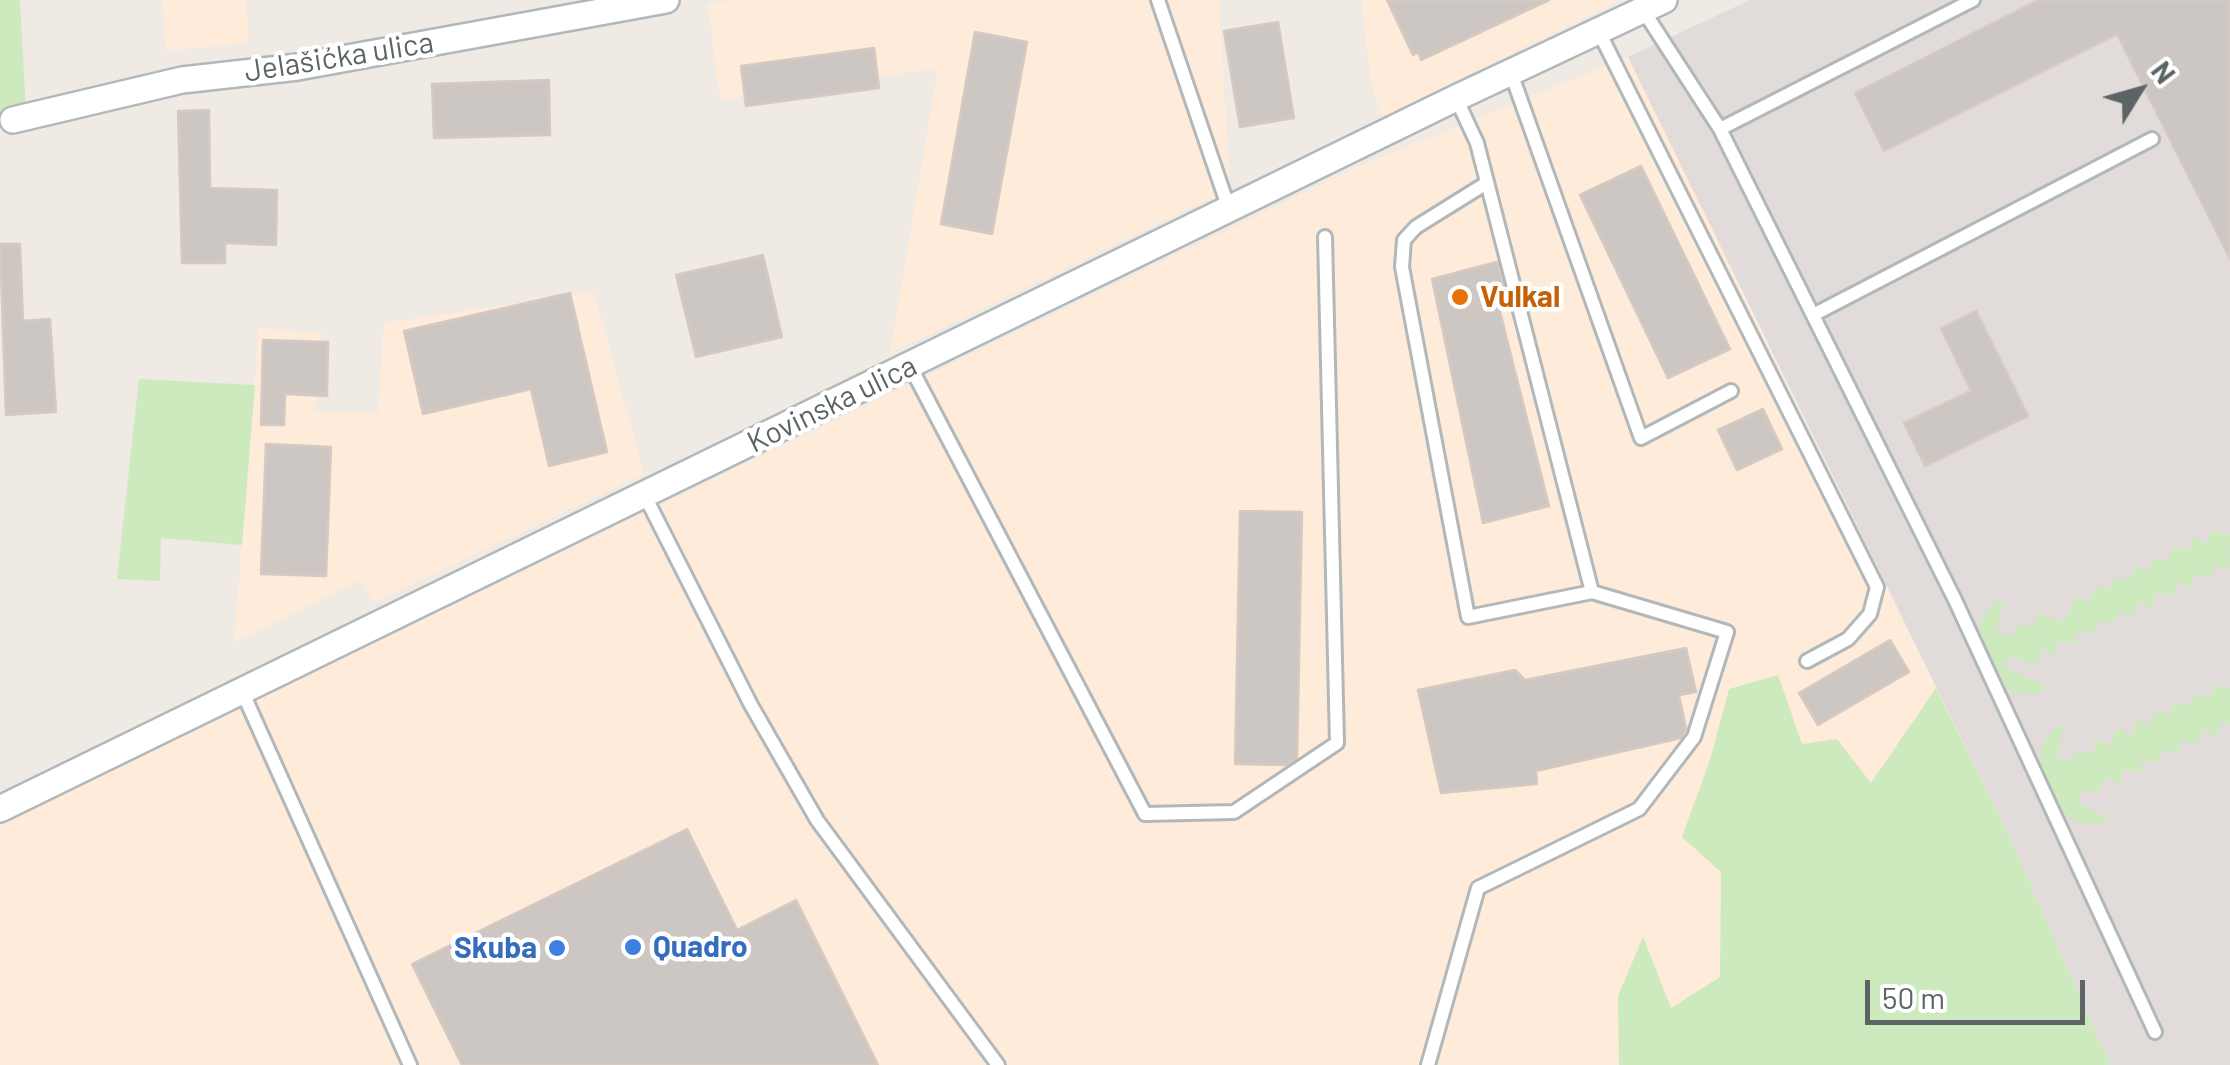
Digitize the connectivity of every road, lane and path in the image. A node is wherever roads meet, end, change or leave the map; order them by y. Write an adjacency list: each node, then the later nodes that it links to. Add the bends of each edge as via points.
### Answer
1 (666, 0): 8 (street, Jelašićka ulica, via 298,67 182,80)
2 (1158, 0): 12 (lane)
3 (1974, 0): 9 (lane)
4 (1653, 5): 5 (street, Kovinska ulica); 9 (lane)
5 (1598, 32): 6 (street, Kovinska ulica); 19 (lane, via 1876,588 1870,614 1848,639)
6 (1511, 73): 7 (street, Kovinska ulica); 16 (lane, via 1641,438)
7 (1456, 98): 11 (lane, via 1477,143); 12 (street, Kovinska ulica)
8 (14, 120)
9 (1720, 129): 14 (lane)
10 (2152, 139): 14 (lane)
11 (1485, 184): 18 (lane); 18 (lane, via 1416,227 1404,240 1402,268 1468,616)
12 (1229, 209): 15 (street, Kovinska ulica)
13 (1325, 237): 15 (lane, via 1337,743 1234,812 1145,814)
14 (1813, 315): 22 (lane, via 1955,600)
15 (910, 366): 17 (street, Kovinska ulica)
16 (1731, 391)
17 (644, 496): 20 (street, Kovinska ulica); 24 (lane, via 817,820)
18 (1592, 592): 25 (lane, via 1727,632 1694,737 1639,809 1478,888)
19 (1807, 661)
20 (242, 691): 21 (street, Kovinska ulica); 23 (lane)
21 (0, 809)
22 (2155, 1032)
23 (410, 1065)
24 (998, 1065)
25 (1428, 1065)

